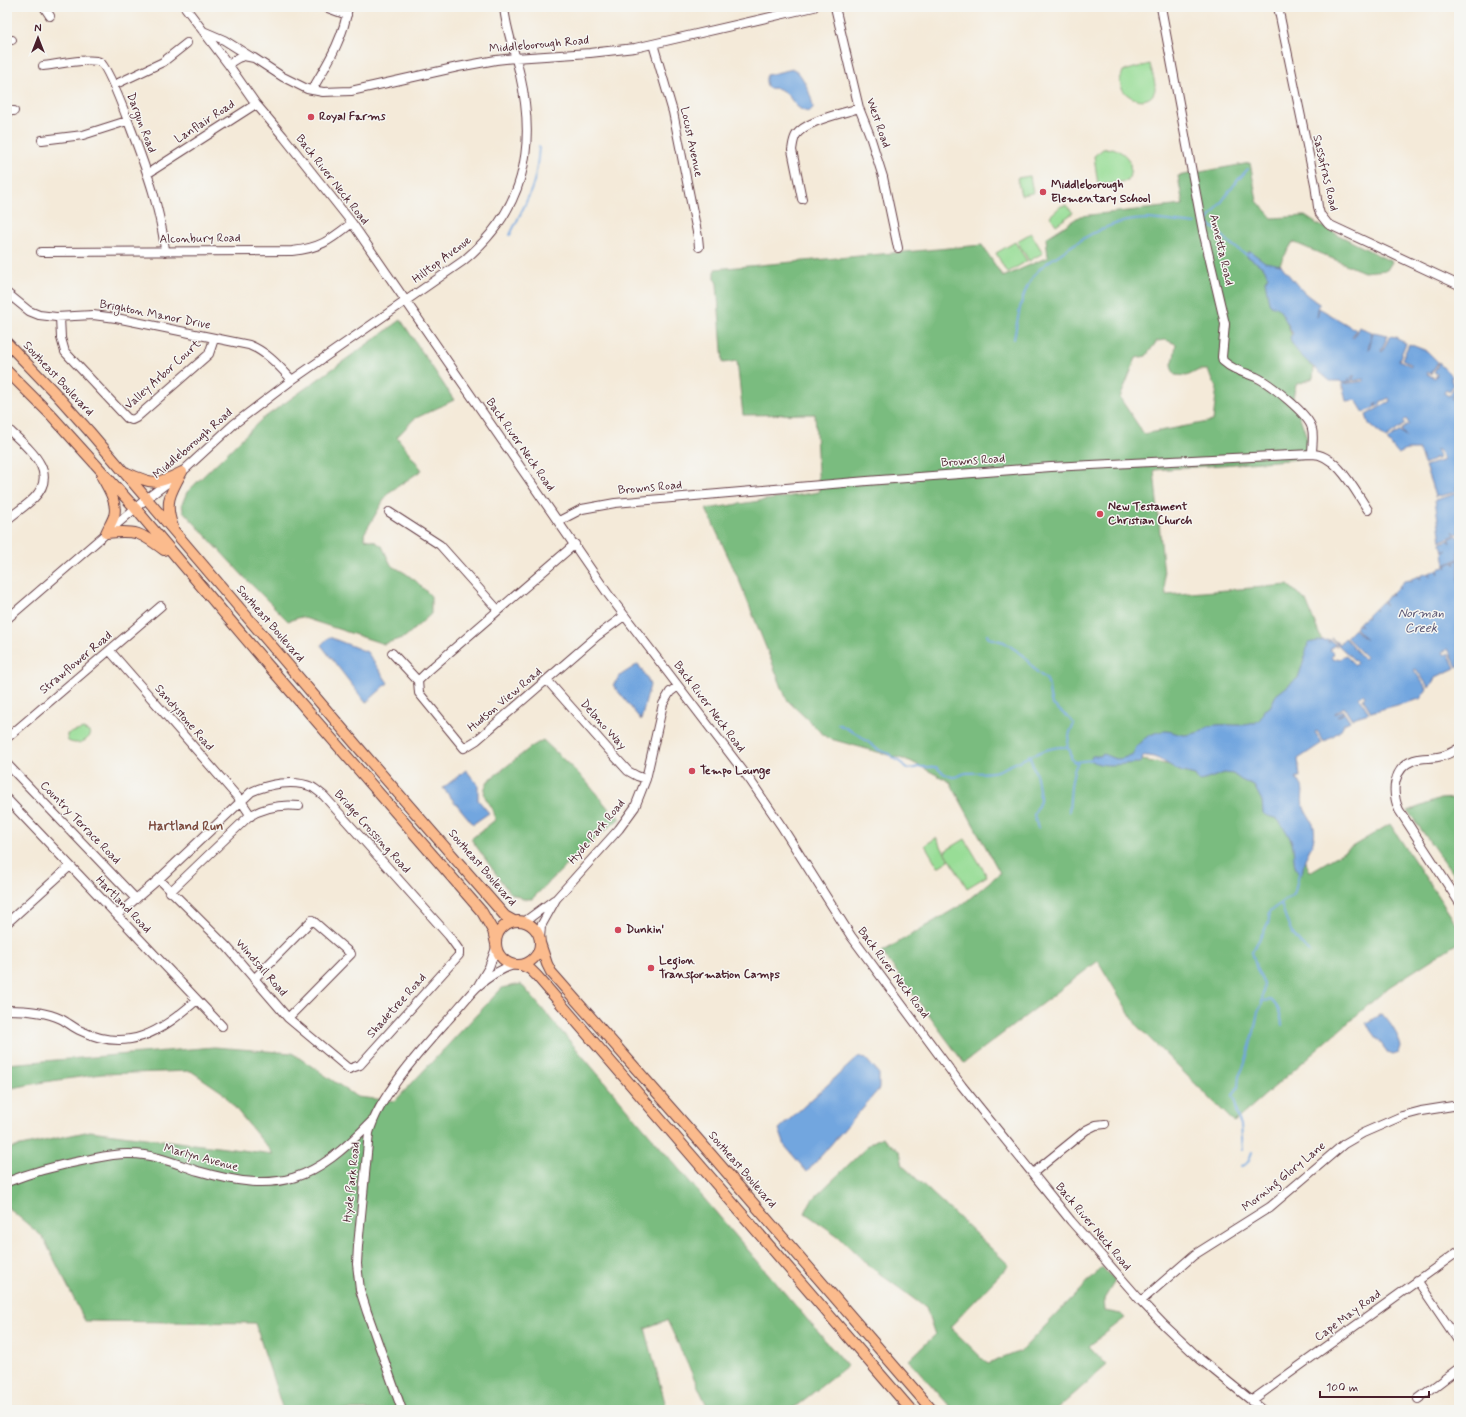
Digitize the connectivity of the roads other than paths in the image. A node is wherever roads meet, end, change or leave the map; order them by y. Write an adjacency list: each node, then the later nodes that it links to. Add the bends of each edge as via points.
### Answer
1 (44, 7): 10 (street)
2 (185, 7): 11 (street, Back River Neck Road)
3 (325, 7): 9 (street)
4 (504, 7): 15 (street, Hilltop Avenue)
5 (814, 7): 13 (street, Middleborough Road)
6 (835, 7): 21 (street, West Road)
7 (1160, 7): 40 (street, Annetta Road, via 1203,231 1226,324 1222,361 1233,370 1266,382 1303,414 1312,429)
8 (1278, 7): 31 (street, Sassafras Road, via 1320,214 1328,224)
9 (348, 11): 19 (street, via 337,46)
10 (50, 16)
11 (203, 31): 14 (street, Middleborough Road); 16 (street, Back River Neck Road)
12 (187, 43): 18 (street, via 163,62)
13 (653, 44): 15 (street, Middleborough Road, via 618,50); 27 (street, Locust Avenue, via 673,112)
14 (254, 58): 16 (street, via 244,56); 19 (street, Middleborough Road, via 294,83)
15 (515, 58): 19 (street, Middleborough Road, via 458,67 358,90); 33 (street, Hilltop Avenue, via 526,104 528,126 525,162 513,200 496,228 475,252)
16 (228, 64): 20 (street, Back River Neck Road)
17 (43, 66): 18 (street, Dargun Road, via 88,60 100,62 105,66)
18 (114, 84): 22 (street, Dargun Road)
19 (312, 90)
20 (256, 104): 24 (street, Lanflair Road); 26 (street, Back River Neck Road)
21 (859, 108): 25 (street, via 808,126 797,135 792,150); 28 (street, West Road, via 878,160)
22 (127, 121): 23 (street, via 89,133); 24 (street, Dargun Road)
23 (42, 140)
24 (147, 174): 30 (street, Dargun Road)
25 (802, 199)
26 (352, 223): 30 (street, Alconbury Road, via 324,244 307,249); 33 (street, Back River Neck Road)
27 (699, 247)
28 (898, 248)
29 (41, 252): 30 (street, Alconbury Road)
30 (165, 252)
31 (1459, 285)
32 (7, 293): 34 (street, Brighton Manor Drive, via 29,311)
33 (406, 301): 38 (street, Middleborough Road); 49 (street, Back River Neck Road)
34 (60, 317): 35 (street, Brighton Manor Drive, via 93,315 116,318); 35 (street, Valley Arbor Court, via 65,352 127,418 132,420 208,354)
35 (214, 339): 38 (street, Brighton Manor Drive, via 237,342 255,348 278,365)
36 (7, 343): 42 (main road, Southeast Boulevard)
37 (7, 371): 41 (main road)
38 (292, 380): 43 (street, Middleborough Road, via 234,424)
39 (7, 428): 48 (street, via 37,459 45,474 42,487 34,498)
40 (1312, 454): 46 (street, Browns Road, via 1323,456 1335,464); 49 (street, Browns Road, via 1051,467 615,503 582,509)
41 (93, 461): 45 (main road); 50 (main road, via 115,509)
42 (123, 471): 43 (main road, via 147,482 165,481); 44 (main road, Southeast Boulevard)
43 (182, 472): 44 (street, Middleborough Road); 51 (main road, via 168,500 169,516)
44 (146, 499): 45 (street, Middleborough Road); 51 (main road, Southeast Boulevard)
45 (135, 508): 50 (street, Middleborough Road); 53 (main road)
46 (1368, 510)
47 (389, 512): 55 (street, via 440,545)
48 (7, 520)
49 (559, 521): 52 (street, Back River Neck Road)
50 (106, 533): 53 (main road, via 133,532); 56 (street, Middleborough Road)
51 (176, 534): 78 (main road, Southeast Boulevard, via 505,916)
52 (575, 544): 55 (street); 57 (street, Back River Neck Road)
53 (176, 558): 81 (main road, via 482,912 494,931)
54 (161, 606): 58 (street, Strawflower Road)
55 (498, 610): 61 (street)
56 (8, 616)
57 (624, 616): 60 (street, Hudson View Road); 62 (street, Back River Neck Road)
58 (110, 651): 63 (street, Strawflower Road); 68 (street, Sandystone Road)
59 (392, 653): 61 (street, Hudson View Road)
60 (547, 680): 61 (street, Hudson View Road, via 477,740 464,748 418,693); 66 (street, Delano Way, via 628,770)
61 (418, 681)
62 (678, 686): 66 (street, Hyde Park Road, via 670,692 663,704); 94 (street, Back River Neck Road, via 758,792 855,942 962,1086)
63 (7, 738)
64 (1459, 748): 76 (street, via 1442,756 1421,758 1407,764 1397,775 1394,790 1399,810)
65 (7, 764): 75 (street, Country Terrace Road)
66 (646, 779): 74 (street, Hyde Park Road, via 629,816)
67 (7, 799): 71 (street, Hartland Road)
68 (241, 801): 70 (street, Sandystone Road); 72 (street, Bridge Crossing Road); 82 (street, Bridge Crossing Road, via 251,792 274,785 298,784 317,790 428,912 456,945)
69 (299, 806): 70 (street, via 273,807)
70 (250, 816): 73 (street)
71 (70, 866): 77 (street, Hartland Road); 79 (street)
72 (159, 879): 73 (street, Windsail Road); 75 (street, Bridge Crossing Road)
73 (170, 892): 84 (street, Windsail Road, via 227,948)
74 (556, 898): 78 (street, Hyde Park Road); 80 (street, Hyde Park Road, via 541,926)
75 (136, 899): 77 (street, Bridge Crossing Road)
76 (1459, 902)
77 (117, 915): 86 (street, Hartland Road)
78 (519, 921): 80 (main road, via 533,926); 81 (main road, via 505,925 499,932)
79 (7, 923)
80 (540, 941): 83 (main road, via 538,953); 105 (main road, Southeast Boulevard, via 551,972)
81 (496, 946): 83 (main road, via 505,961); 85 (street, Hyde Park Road, via 489,967)
82 (459, 955): 90 (street, Shadetree Road, via 360,1065)
83 (517, 965): 85 (street, Hyde Park Road, via 496,972); 104 (main road, via 530,969 537,976)
84 (254, 979): 88 (street, Windsail Road); 88 (street, via 312,920 350,954)
85 (478, 986): 92 (street, Hyde Park Road, via 415,1058 394,1085)
86 (197, 1000): 87 (street, via 175,1019 150,1034 118,1041 91,1035 42,1013); 89 (street, Hartland Road)
87 (7, 1010)
88 (288, 1018): 90 (street, Windsail Road)
89 (222, 1026)
90 (349, 1069)
91 (1459, 1105): 98 (street, Morning Glory Lane, via 1402,1116 1344,1144 1270,1207 1194,1256)
92 (372, 1121): 95 (street, Marlyn Avenue, via 323,1165 286,1180 231,1180 131,1154 104,1156); 103 (street, Hyde Park Road, via 366,1157 357,1264 360,1290)
93 (1105, 1124): 94 (street, via 1086,1130)
94 (1032, 1173): 98 (street, Back River Neck Road, via 1070,1221)
95 (7, 1182)
96 (1459, 1251): 97 (street, Cape May Road)
97 (1417, 1280): 99 (street); 102 (street, Cape May Road)
98 (1141, 1301): 102 (street, Back River Neck Road, via 1200,1360)
99 (1459, 1342)
100 (1459, 1368): 101 (street)
101 (1418, 1399)
102 (1251, 1401): 106 (street, Back River Neck Road)
103 (402, 1410)
104 (911, 1410)
105 (932, 1410)
106 (1263, 1410)

